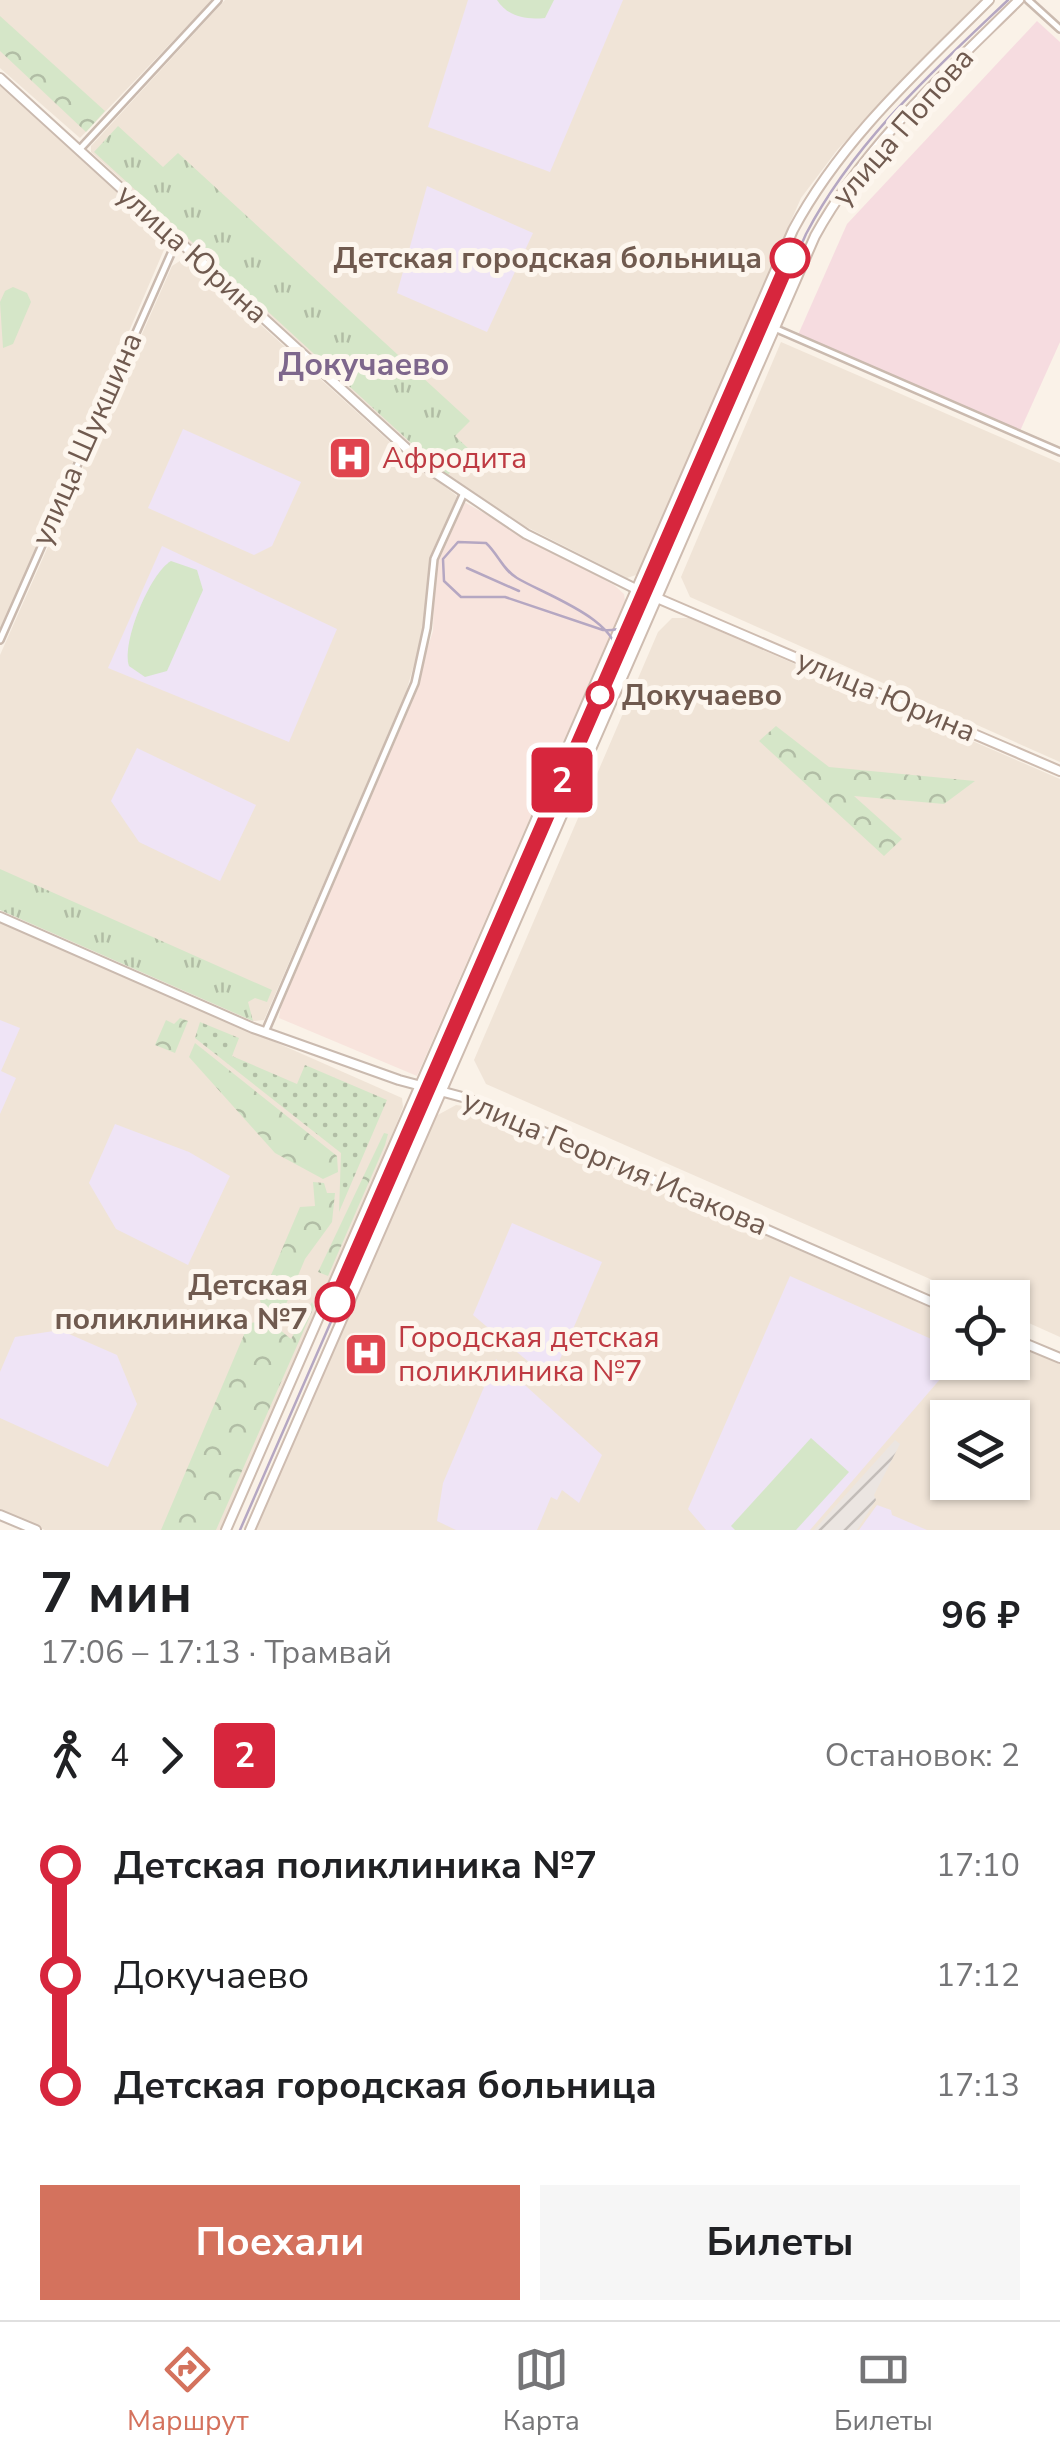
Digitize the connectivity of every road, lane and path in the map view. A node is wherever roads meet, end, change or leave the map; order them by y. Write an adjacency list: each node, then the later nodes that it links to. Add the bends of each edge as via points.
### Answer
1 (218, 0): 7 (street)
2 (989, 0): 9 (main road, улица Попова, via 884,105 830,171 793,230)
3 (1020, 0): 10 (main road, улица Попова, via 910,110 840,193)
4 (1028, 0): 5 (street)
5 (1060, 28)
6 (0, 78): 7 (main road, улица Юрина)
7 (78, 150): 8 (main road, улица Юрина)
8 (177, 240): 12 (main road, улица Юрина); 15 (street, улица Шукшина)
9 (753, 319): 10 (street); 13 (main road, улица Попова)
10 (774, 328): 11 (street); 14 (main road, улица Попова)
11 (1060, 452)
12 (463, 495): 13 (main road, улица Юрина, via 550,548); 20 (street, via 434,559 428,628 414,683)
13 (636, 589): 14 (main road, улица Юрина); 17 (main road, улица Попова)
14 (656, 597): 16 (main road, улица Юрина); 18 (main road, улица Попова)
15 (0, 640)
16 (1060, 772)
17 (554, 776): 18 (main road); 21 (main road, улица Попова)
18 (575, 783): 22 (main road, улица Попова)
19 (0, 917): 20 (main road, улица Георгия Исакова)
20 (265, 1032): 21 (main road, улица Георгия Исакова)
21 (421, 1085): 22 (main road, улица Георгия Исакова); 29 (main road, улица Попова)
22 (442, 1090): 23 (main road, улица Георгия Исакова); 30 (main road, улица Попова)
23 (930, 1300)
24 (1030, 1346): 25 (main road)
25 (1060, 1358)
26 (0, 1514): 27 (main road)
27 (15, 1526): 28 (main road)
28 (36, 1530)
29 (226, 1530)
30 (250, 1530)

